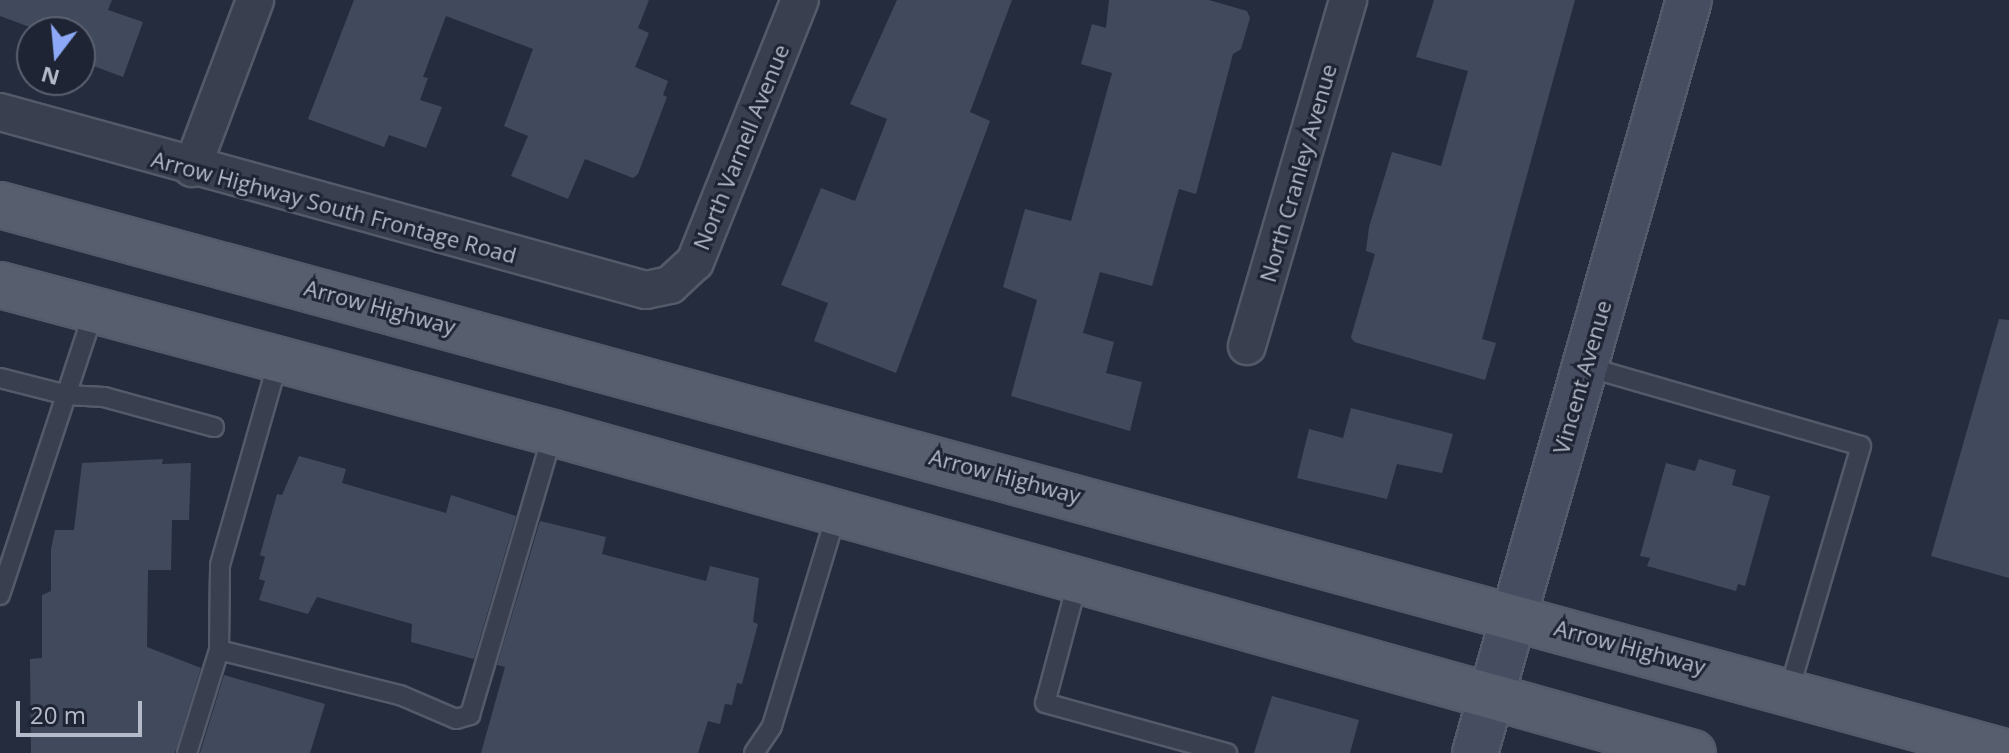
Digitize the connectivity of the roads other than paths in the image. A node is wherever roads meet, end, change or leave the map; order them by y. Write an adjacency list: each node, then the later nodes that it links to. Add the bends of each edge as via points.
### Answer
1 (255, 0): 6 (street)
2 (800, 0): 9 (street, North Varnell Avenue, via 695,262)
3 (1348, 0): 11 (street, North Cranley Avenue)
4 (1689, 0): 13 (street, Vincent Avenue)
5 (0, 112): 6 (street, Arrow Highway South Frontage Road)
6 (192, 168): 9 (street, Arrow Highway South Frontage Road, via 623,287)
7 (0, 205): 21 (main road, Arrow Highway)
8 (0, 285): 10 (main road)
9 (670, 285)
10 (94, 311): 12 (main road); 15 (lane)
11 (1247, 346)
12 (279, 358): 17 (main road); 22 (lane, via 220,565)
13 (1584, 366): 21 (street, Vincent Avenue); 23 (lane, via 1861,446)
14 (0, 378): 15 (lane)
15 (67, 395): 16 (lane, via 104,397); 20 (lane)
16 (214, 427)
17 (553, 433): 18 (main road); 22 (lane, via 470,715 456,719 400,695)
18 (837, 512): 19 (main road); 27 (lane, via 772,726)
19 (1078, 580): 24 (main road); 28 (lane, via 1045,703)
20 (0, 595)
21 (1515, 615): 23 (main road, Arrow Highway); 24 (street, Vincent Avenue)
22 (219, 650): 26 (lane)
23 (1789, 691): 30 (main road, Arrow Highway)
24 (1492, 697): 25 (main road); 29 (street, Vincent Avenue)
25 (1686, 752)
26 (187, 753)
27 (754, 753)
28 (1227, 753)
29 (1475, 753)
30 (2009, 753)

